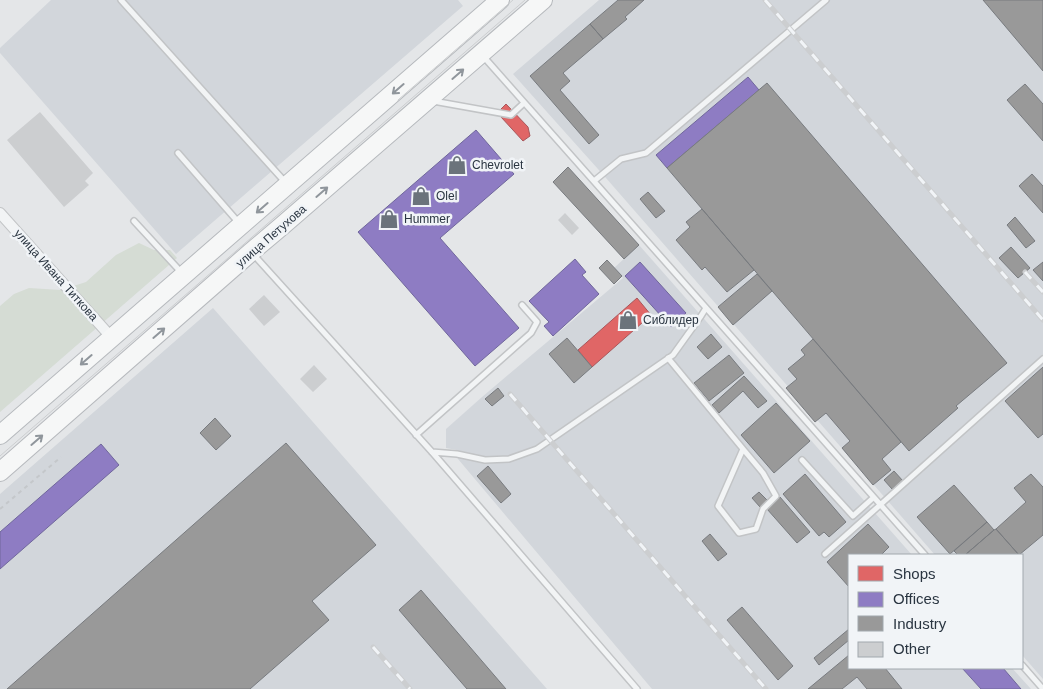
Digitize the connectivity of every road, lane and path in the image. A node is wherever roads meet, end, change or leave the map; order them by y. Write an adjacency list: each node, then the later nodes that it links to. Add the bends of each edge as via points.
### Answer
1 (121, 0): 10 (lane)
2 (500, 0): 10 (highway, one-way to 10)
3 (542, 0): 5 (highway, улица Петухова)
4 (826, 0): 9 (lane, via 646,153 622,159)
5 (481, 53): 6 (highway, улица Петухова, one-way to 5); 7 (lane)
6 (428, 100): 7 (lane, via 511,115); 14 (highway, улица Петухова, one-way to 6)
7 (524, 103): 9 (lane)
8 (178, 153): 13 (lane)
9 (594, 181): 17 (lane)
10 (288, 185): 13 (highway, one-way to 13)
11 (0, 213): 18 (street, улица Ивана Титкова)
12 (134, 221): 15 (lane)
13 (241, 226): 15 (highway)
14 (251, 252): 22 (lane); 27 (highway, улица Петухова, one-way to 14)
15 (184, 275): 18 (highway)
16 (522, 305): 22 (lane, via 537,322 531,333)
17 (706, 308): 19 (lane); 28 (lane)
18 (112, 338): 21 (highway, one-way to 21)
19 (668, 358): 23 (lane); 24 (lane, via 537,449 509,459 485,460)
20 (1043, 359): 29 (lane)
21 (0, 435)
22 (416, 436): 24 (lane)
23 (743, 449): 23 (lane, via 763,473 776,496 763,509 756,529 739,533 718,506)
24 (432, 452): 34 (lane)
25 (61, 457): 30 (path)
26 (802, 460): 28 (lane, via 853,516)
27 (0, 472)
28 (873, 498): 29 (lane)
29 (880, 505): 31 (lane); 32 (lane)
30 (0, 509)
31 (825, 554)
32 (924, 554)
33 (1023, 666): 35 (lane)
34 (637, 689)
35 (1043, 689)

